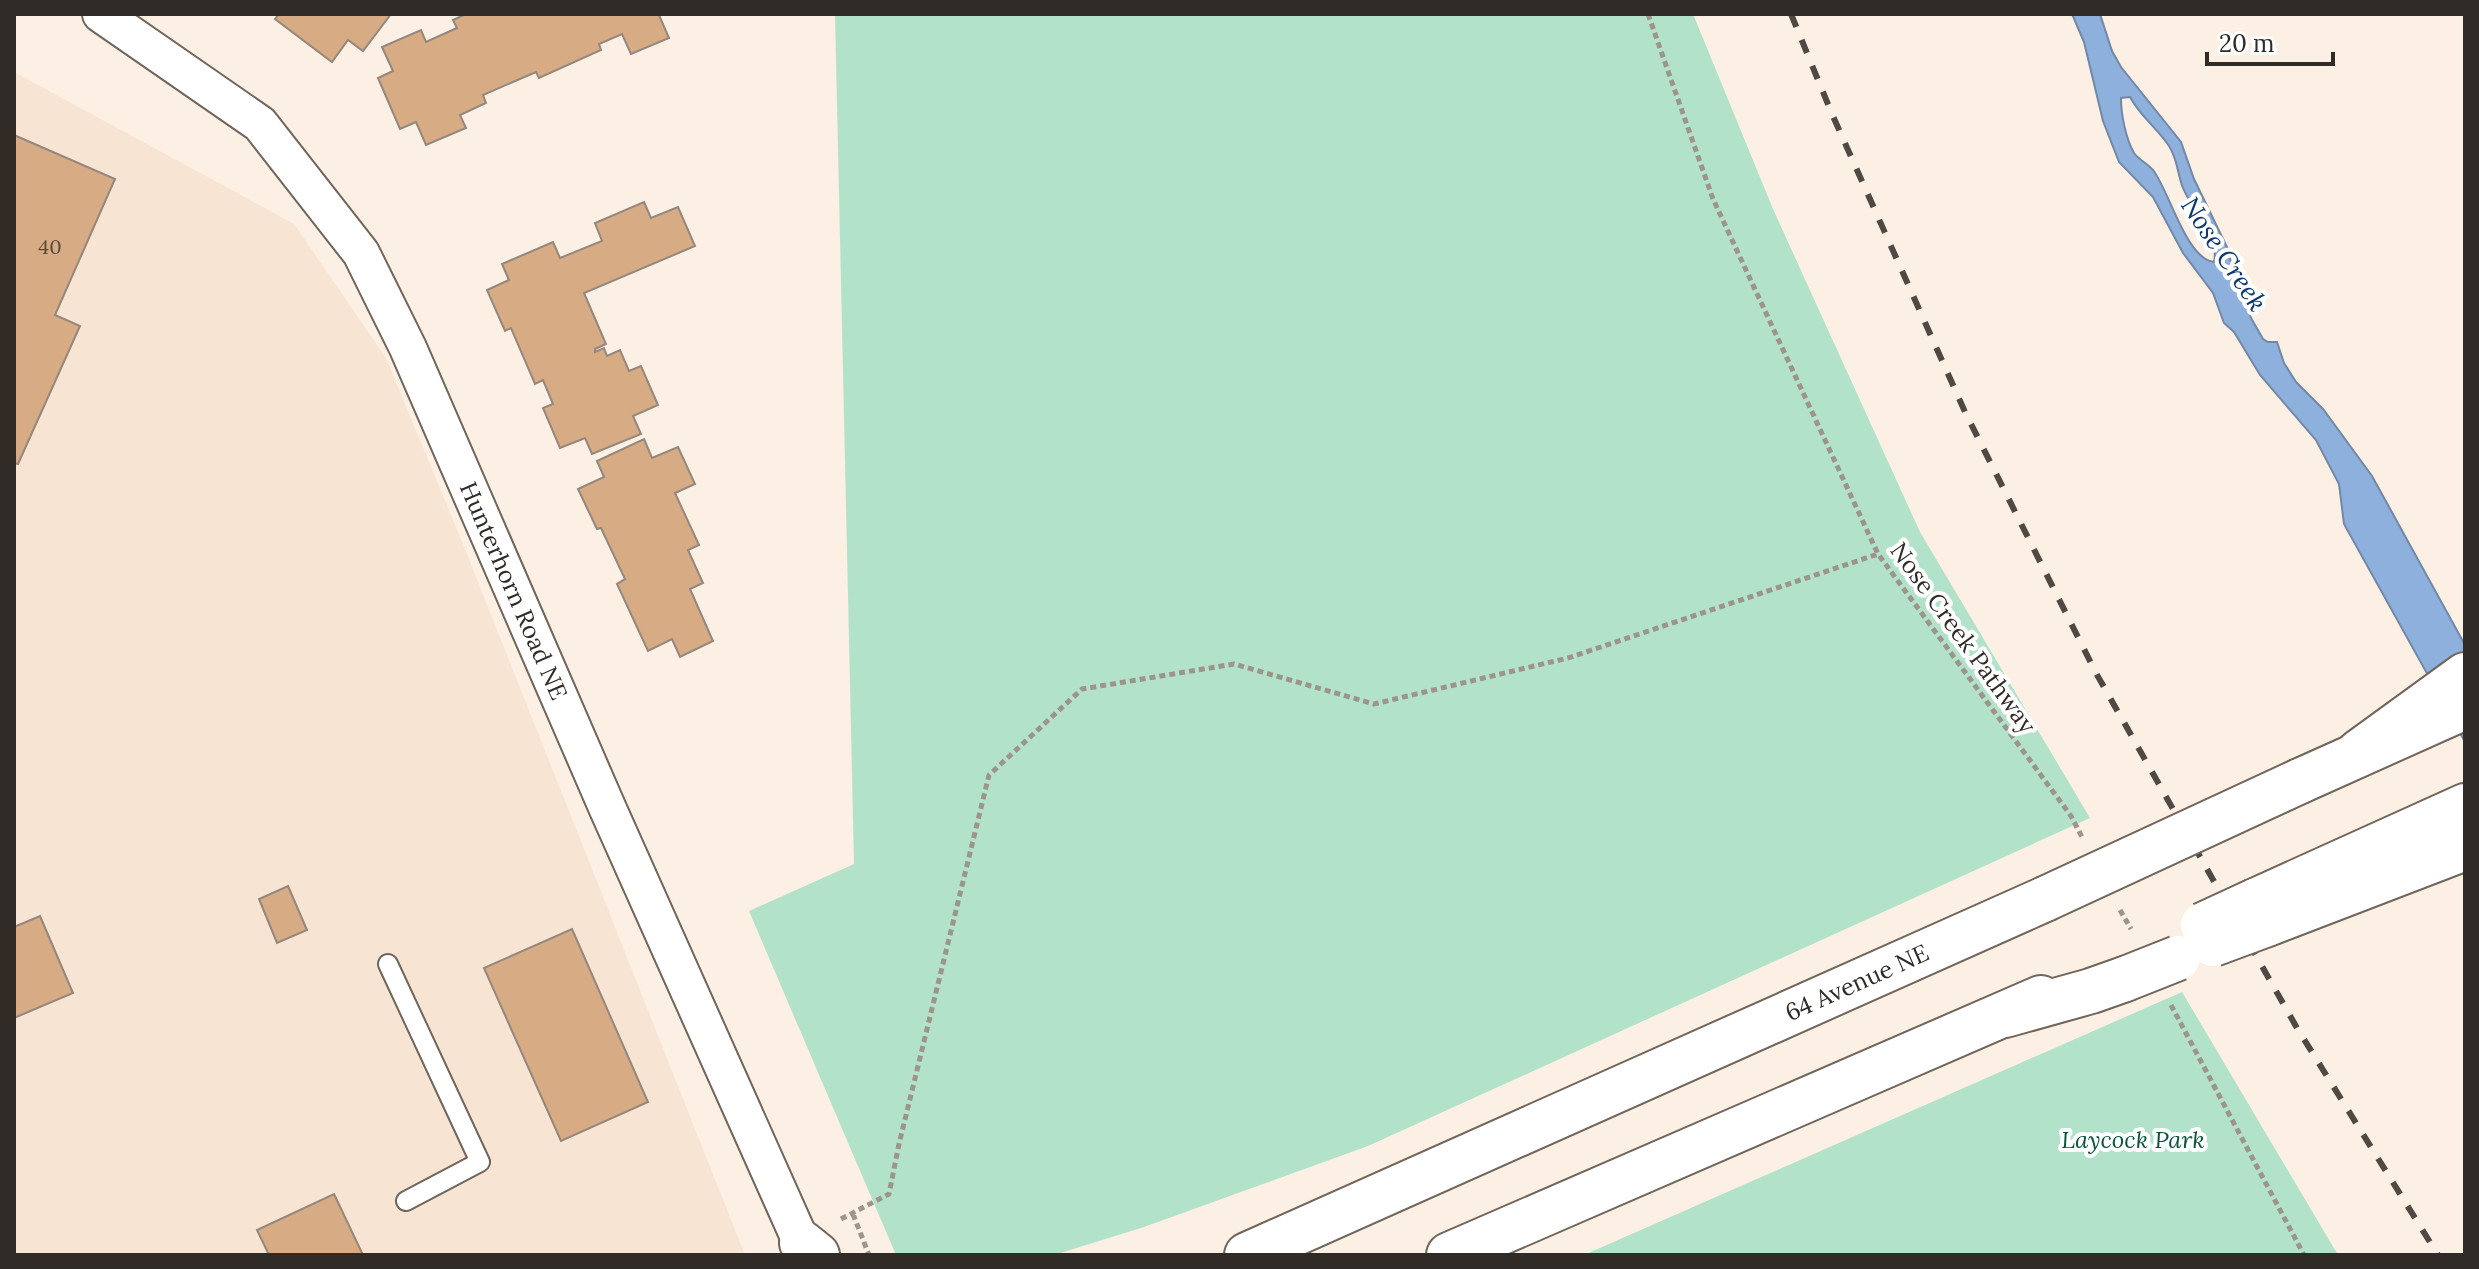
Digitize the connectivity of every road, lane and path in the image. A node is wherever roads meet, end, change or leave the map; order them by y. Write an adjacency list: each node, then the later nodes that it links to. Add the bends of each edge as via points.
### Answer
1 (101, 14): 16 (street, Hunterhorn Road NE, via 260,124 361,253 408,348 607,807)
2 (1648, 14): 3 (path, Nose Creek Pathway, via 1713,199)
3 (1878, 554): 8 (path, Nose Creek Pathway, via 2071,816); 15 (path, via 1568,658 1374,704 1234,664 1082,689 989,775 889,1194)
4 (2465, 675): 6 (main road)
5 (2465, 707): 6 (main road, 64 Avenue NE)
6 (2359, 752): 18 (main road, 64 Avenue NE, bridge, via 2045,899)
7 (2465, 806): 11 (main road)
8 (2085, 844)
9 (2465, 848): 11 (main road)
10 (2114, 898): 12 (path)
11 (2261, 912): 12 (main road, bridge)
12 (2163, 955): 19 (main road, via 2091,991 2005,1015); 20 (path)
13 (388, 964): 14 (lane, via 480,1162)
14 (406, 1201)
15 (853, 1214): 16 (path); 17 (path)
16 (807, 1248)
17 (869, 1255)
18 (1247, 1255)
19 (1449, 1255)
20 (2304, 1255)

